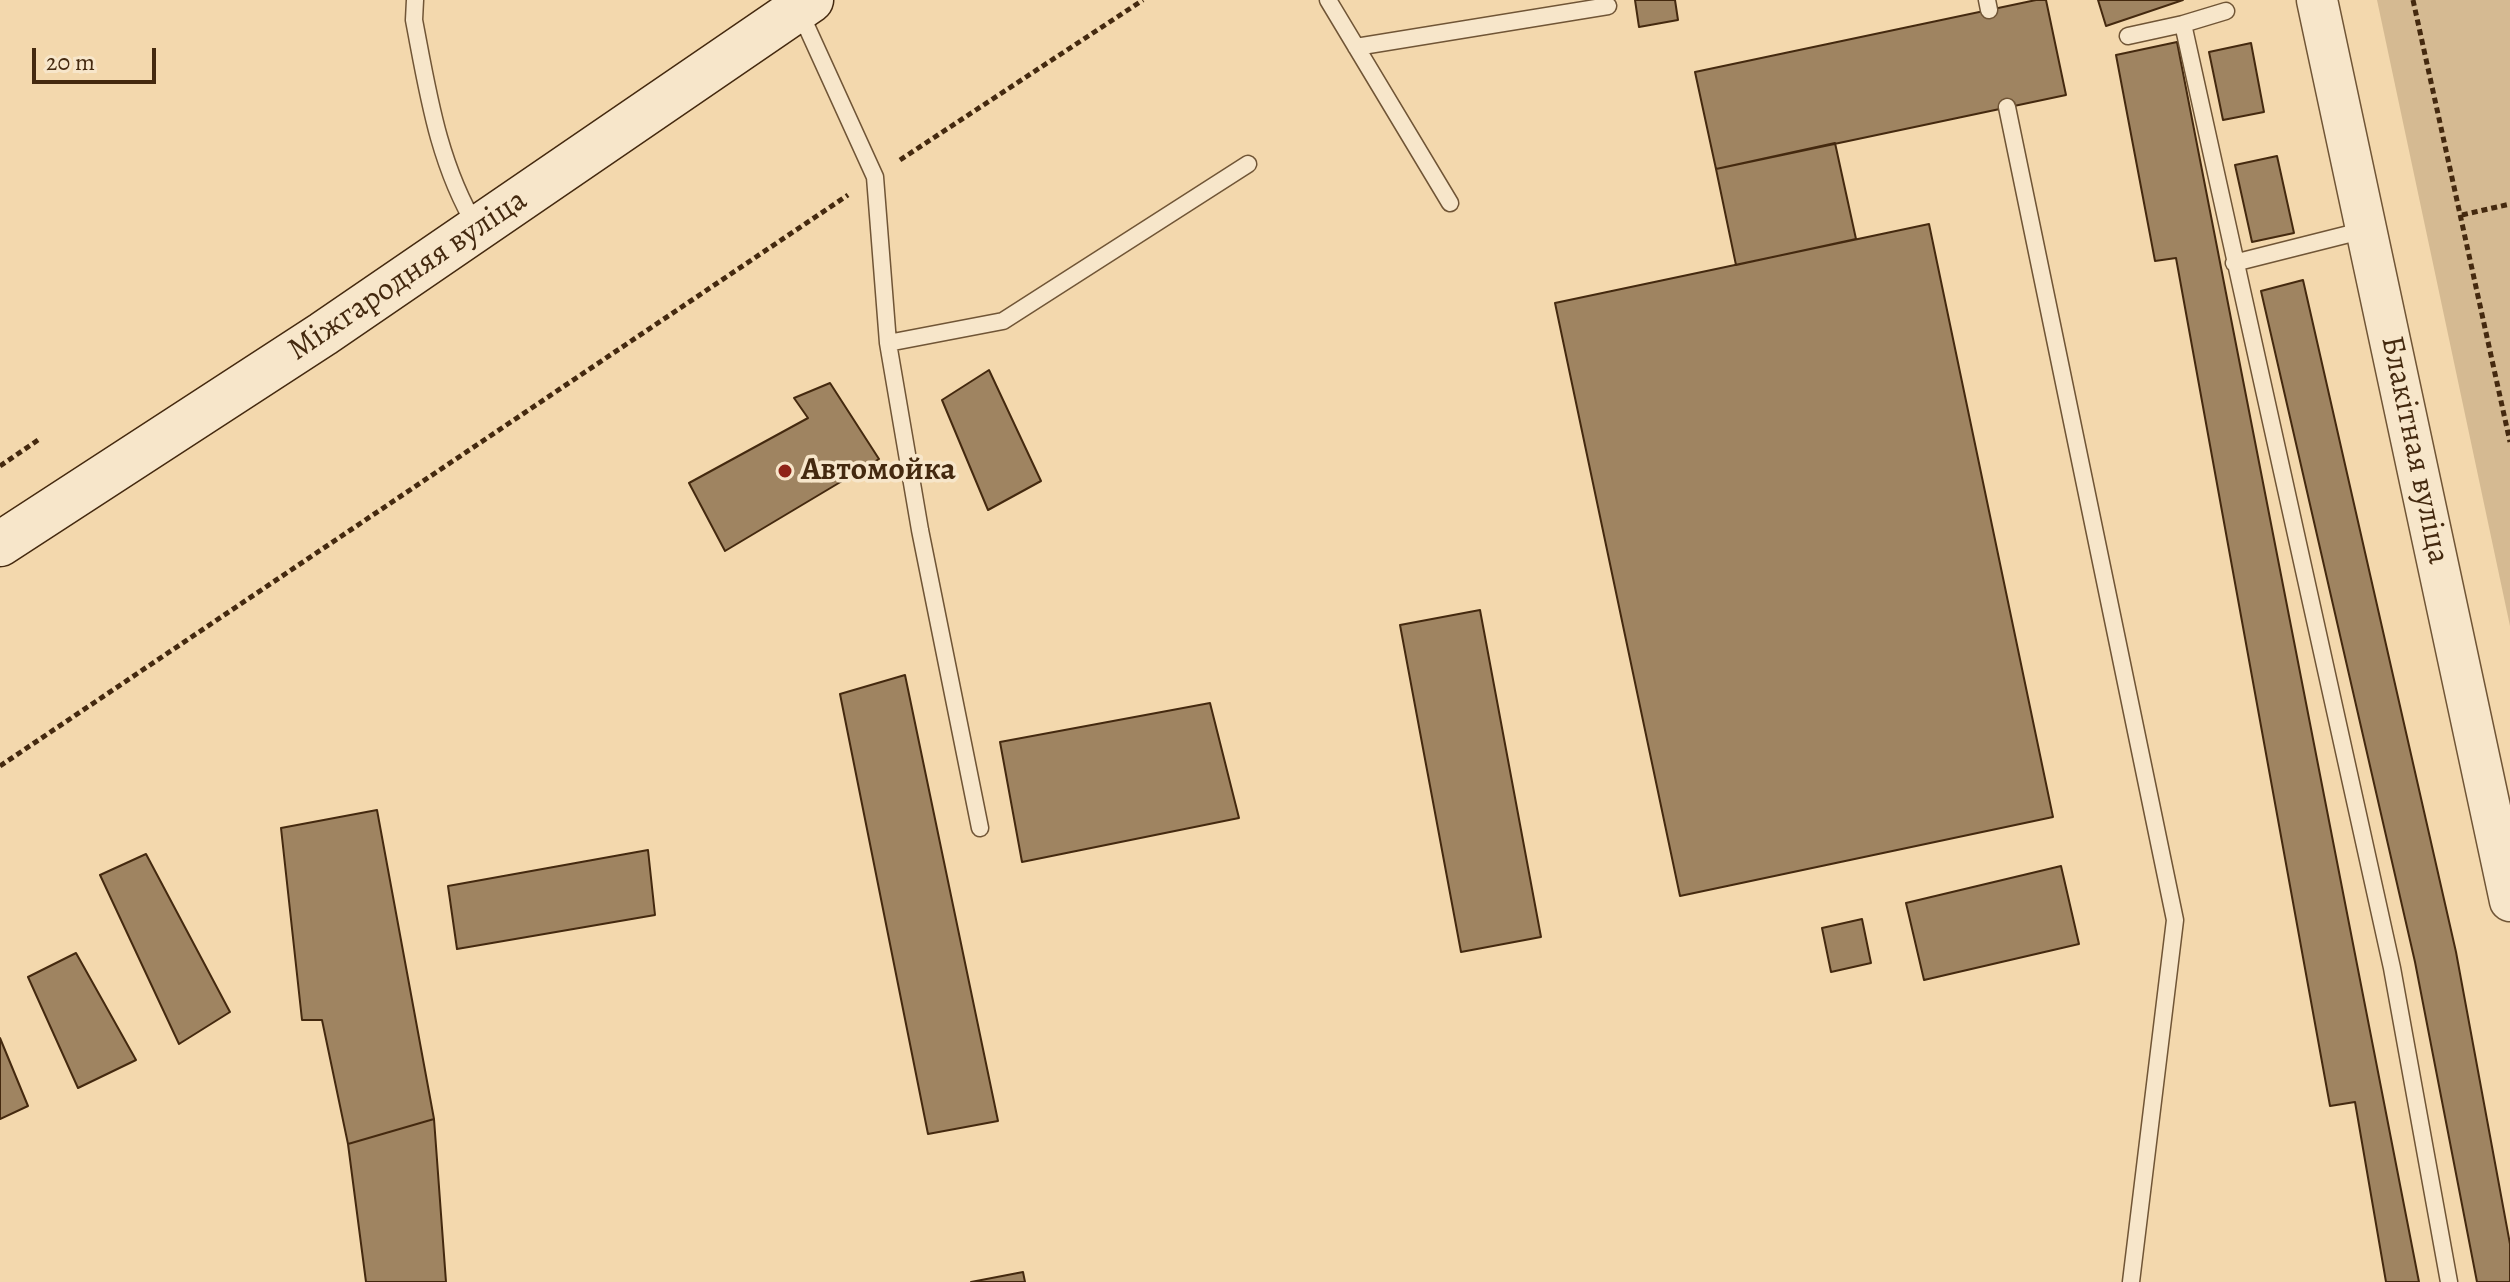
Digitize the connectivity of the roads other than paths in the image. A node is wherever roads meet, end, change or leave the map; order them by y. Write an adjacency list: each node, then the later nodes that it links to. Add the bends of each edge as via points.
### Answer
1 (415, 0): 13 (lane, via 414,20 438,144 456,194)
2 (1328, 0): 9 (lane)
3 (2317, 0): 14 (street, Блакітная вуліца)
4 (805, 4): 13 (main road, Міжгародняя вуліца); 16 (lane, via 875,177)
5 (1608, 6): 9 (lane)
6 (2226, 11): 7 (lane)
7 (2183, 24): 8 (lane); 15 (lane)
8 (2128, 36)
9 (1356, 47): 12 (lane)
10 (2007, 107): 20 (lane, via 2175,920)
11 (1248, 164): 16 (lane, via 1003,321)
12 (1450, 203)
13 (478, 229): 17 (main road, Міжгародняя вуліца)
14 (2367, 230): 15 (lane); 19 (street, Блакітная вуліца)
15 (2234, 263): 21 (lane, via 2392,968)
16 (888, 343): 18 (lane)
17 (0, 544)
18 (980, 828)
19 (2510, 901)
20 (2131, 1282)
21 (2449, 1282)

